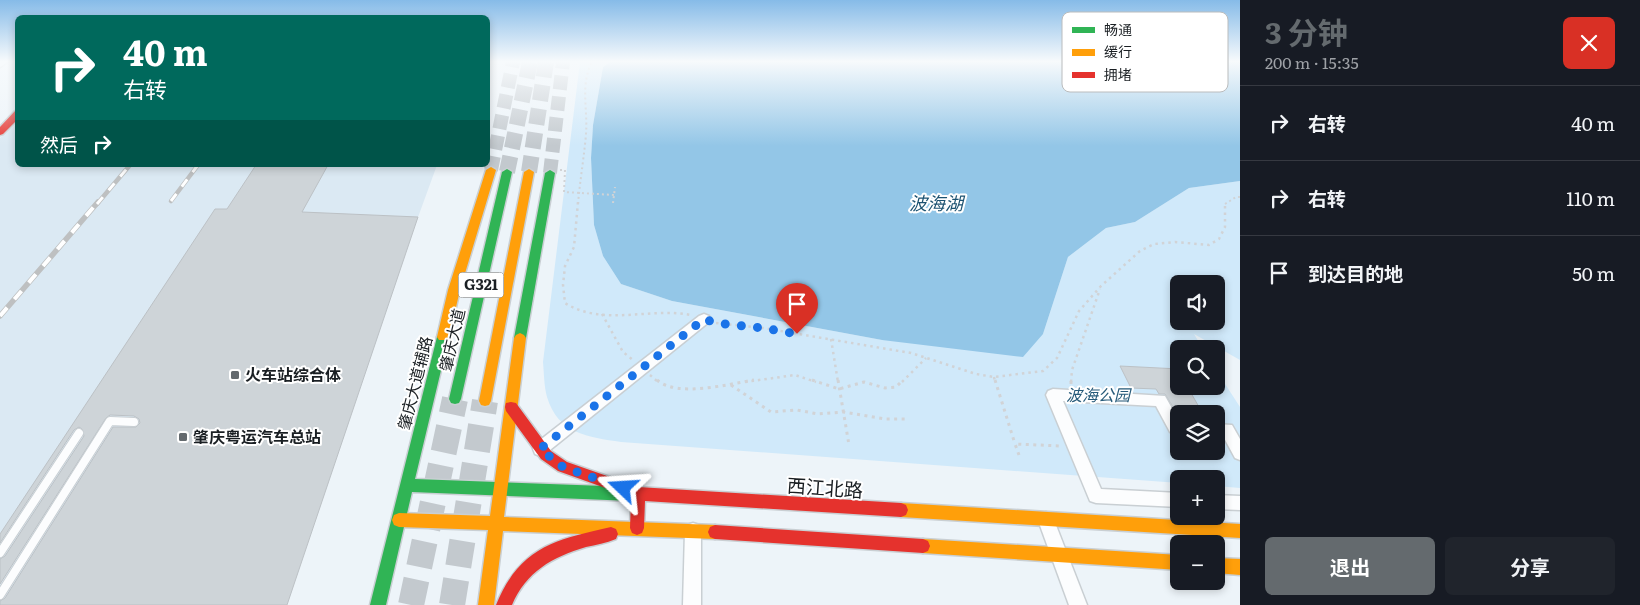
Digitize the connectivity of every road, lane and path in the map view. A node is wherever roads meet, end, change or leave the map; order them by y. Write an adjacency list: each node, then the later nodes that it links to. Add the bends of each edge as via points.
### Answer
1 (587, 90): 12 (path, via 586,134)
2 (15, 113): 3 (main road)
3 (0, 114)
4 (15, 116): 5 (main road)
5 (0, 132)
6 (491, 170): 41 (main road, 肇庆大道辅路, via 454,290)
7 (507, 172): 26 (main road, 肇庆大道 / G321)
8 (529, 172): 27 (main road, G321)
9 (550, 173): 28 (main road, via 521,331)
10 (615, 186): 13 (path)
11 (564, 192): 12 (path)
12 (578, 193): 13 (path); 17 (path, via 574,247 564,266 565,303 582,313)
13 (614, 195): 15 (path)
14 (1240, 197): 16 (path, via 1225,202 1225,227 1219,240 1209,245 1154,244 1140,250)
15 (613, 203)
16 (1101, 286): 22 (path, via 1079,312 1057,358 1043,371); 25 (path, via 1072,370)
17 (602, 314): 18 (path, via 631,315 664,310); 21 (path, via 623,352)
18 (704, 319): 19 (path); 21 (street)
19 (832, 339): 20 (path); 24 (path)
20 (926, 358): 22 (path); 24 (path, via 896,387 885,388 864,382)
21 (642, 368): 23 (path, via 661,384 682,390); 38 (street)
22 (994, 377): 35 (path)
23 (730, 384): 24 (path, via 795,375); 29 (path, via 771,412)
24 (839, 389): 29 (path)
25 (1073, 396): 31 (street, via 1160,400); 37 (street, via 1053,394)
26 (455, 399)
27 (485, 401)
28 (511, 407): 38 (main road); 42 (main road)
29 (843, 412): 30 (path); 36 (path)
30 (907, 419)
31 (1170, 419)
32 (134, 422): 58 (lane, via 110,421)
33 (1225, 430): 39 (street)
34 (79, 433): 53 (lane)
35 (1015, 444): 37 (path); 40 (path)
36 (849, 445)
37 (1075, 446): 44 (street, via 1096,496)
38 (540, 449): 43 (main road, via 563,467)
39 (1240, 453)
40 (1018, 455)
41 (407, 485): 42 (main road, 西江北路); 47 (main road, 肇庆大道辅路)
42 (501, 489): 43 (main road, 西江北路); 49 (main road)
43 (638, 494): 48 (main road, 西江北路); 50 (main road)
44 (1170, 500)
45 (1225, 502): 46 (street)
46 (1240, 503)
47 (399, 520): 49 (main road); 59 (main road, 肇庆大道辅路)
48 (1046, 520): 52 (main road, 西江北路); 54 (street)
49 (497, 523): 50 (main road); 60 (main road)
50 (637, 528): 51 (main road); 61 (main road, via 556,549 516,579)
51 (692, 530): 54 (main road); 62 (street)
52 (1240, 531)
53 (0, 553)
54 (1060, 556): 55 (main road); 63 (street)
55 (1170, 562)
56 (1225, 566): 57 (main road)
57 (1240, 567)
58 (0, 596)
59 (378, 605)
60 (486, 605)
61 (504, 605)
62 (692, 605)
63 (1078, 605)

